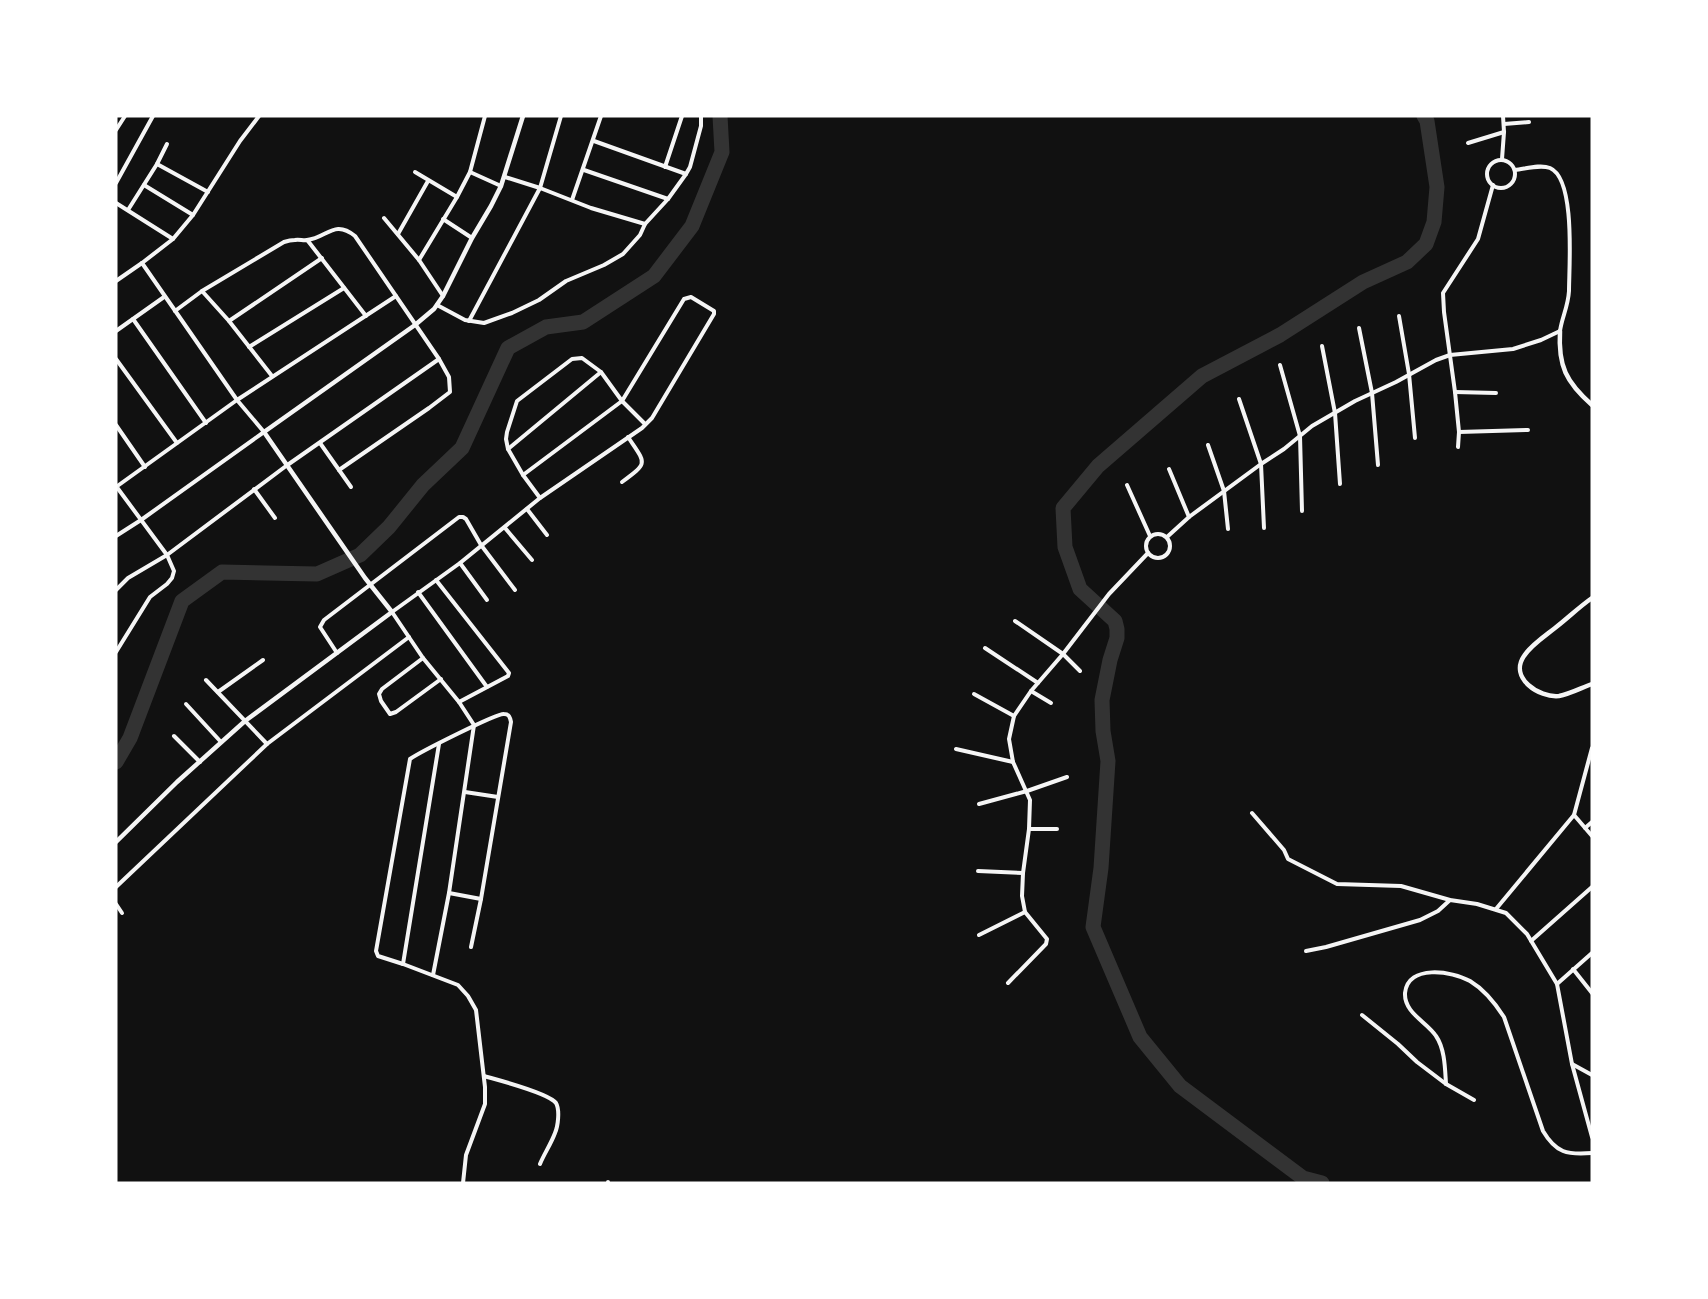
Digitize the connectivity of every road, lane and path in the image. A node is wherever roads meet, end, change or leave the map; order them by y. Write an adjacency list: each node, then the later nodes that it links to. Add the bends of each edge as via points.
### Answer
1 (125, 116): 13 (street)
2 (152, 116): 28 (street)
3 (259, 116): 33 (street)
4 (486, 116): 24 (street)
5 (523, 116): 26 (street)
6 (561, 116): 32 (street)
7 (601, 116): 15 (street)
8 (682, 116): 20 (street)
9 (701, 116): 25 (street, via 701,126)
10 (1503, 116): 12 (street)
11 (1529, 122): 12 (street)
12 (1504, 124): 14 (street)
13 (116, 130)
14 (1504, 132): 16 (street); 18 (street)
15 (594, 142): 20 (street); 21 (street)
16 (1468, 143)
17 (167, 144): 19 (street)
18 (1502, 159): 22 (street); 30 (street, via 1488,167 1487,178)
19 (157, 164): 29 (street); 33 (street)
20 (665, 167): 25 (street)
21 (584, 170): 35 (street); 36 (street)
22 (1515, 170): 30 (street, via 1515,178 1508,186 1500,188); 66 (street, via 1552,169 1563,186 1569,214 1568,304)
23 (415, 172): 27 (street)
24 (470, 172): 31 (street); 34 (street)
25 (686, 174): 35 (street)
26 (504, 177): 31 (street); 32 (street)
27 (428, 181): 34 (street); 43 (street)
28 (116, 183)
29 (144, 185): 38 (street); 39 (street)
30 (1493, 185): 69 (street, via 1478,239 1443,293)
31 (501, 186): 44 (street)
32 (540, 188): 36 (street); 62 (street)
33 (208, 192): 39 (street)
34 (458, 197): 41 (street)
35 (668, 199): 42 (street)
36 (572, 200): 42 (street)
37 (116, 203): 38 (street)
38 (128, 210): 45 (street)
39 (193, 215): 45 (street)
40 (384, 218): 43 (street)
41 (443, 219): 44 (street); 48 (street)
42 (645, 224): 62 (street, via 624,254 611,262 566,281 539,300 512,313 484,323)
43 (398, 234): 48 (street)
44 (472, 238): 55 (street)
45 (173, 239): 49 (street)
46 (308, 240): 47 (street); 52 (street, via 284,242); 54 (street, via 332,230 348,230)
47 (322, 258): 51 (street); 61 (street)
48 (419, 260): 55 (street)
49 (142, 263): 50 (street); 53 (street)
50 (116, 280)
51 (344, 288): 58 (street); 68 (street)
52 (202, 291): 57 (street); 61 (street)
53 (164, 296): 57 (street); 60 (street)
54 (396, 296): 58 (street); 63 (street)
55 (443, 296): 56 (street)
56 (437, 305): 62 (street); 63 (street)
57 (175, 311): 80 (street)
58 (366, 316): 75 (street)
59 (1399, 316): 74 (street)
60 (133, 319): 65 (street); 84 (street)
61 (229, 321): 68 (street)
62 (469, 321)
63 (415, 325): 71 (street); 88 (street)
64 (1359, 328): 77 (street)
65 (116, 331)
66 (1560, 331): 69 (street, via 1513,349); 82 (street, via 1559,351 1565,373 1574,388)
67 (1322, 346): 83 (street)
68 (249, 347): 75 (street)
69 (1450, 355): 74 (street); 76 (street)
70 (116, 359): 93 (street)
71 (438, 359): 94 (street); 103 (street, via 449,376 450,392)
72 (1280, 365): 90 (street)
73 (600, 372): 81 (street); 97 (street); 97 (street, via 582,358 572,359 516,401 507,432)
74 (1410, 374): 77 (street); 92 (street)
75 (272, 376): 80 (street)
76 (1456, 392): 78 (street); 89 (street)
77 (1372, 393): 83 (street); 99 (street)
78 (1496, 393)
79 (1239, 399): 98 (street)
80 (237, 400): 84 (street); 88 (street)
81 (622, 401): 85 (street); 85 (street, via 684,299 691,297 712,309 714,314 652,418); 104 (street)
82 (1592, 405)
83 (1335, 413): 90 (street); 106 (street)
84 (206, 423): 93 (street)
85 (645, 424): 91 (street)
86 (116, 425): 101 (street)
87 (1528, 430): 89 (street)
88 (264, 432): 100 (street); 117 (street)
89 (1459, 432): 96 (street)
90 (1300, 436): 98 (street); 114 (street)
91 (628, 437): 105 (street, via 643,463); 112 (street)
92 (1415, 438)
93 (178, 443): 101 (street)
94 (320, 443): 100 (street); 103 (street)
95 (1208, 445): 111 (street)
96 (1458, 447)
97 (508, 449): 104 (street)
98 (1261, 464): 111 (street); 119 (street)
99 (1378, 465)
100 (286, 466): 110 (street); 131 (street)
101 (145, 467): 108 (street)
102 (1169, 469): 115 (street)
103 (338, 470): 109 (street)
104 (523, 475): 112 (street)
105 (622, 482)
106 (1340, 484)
107 (1127, 485): 123 (street)
108 (116, 486): 117 (street)
109 (351, 487)
110 (254, 489): 116 (street); 127 (street)
111 (1224, 492): 115 (street); 120 (street)
112 (540, 498): 113 (street)
113 (527, 509): 118 (street); 121 (street)
114 (1302, 511)
115 (1189, 517): 124 (street)
116 (275, 518)
117 (141, 520): 122 (street); 127 (street)
118 (505, 528): 125 (street); 128 (street)
119 (1264, 528)
120 (1228, 529)
121 (547, 535)
122 (116, 536)
123 (1150, 536): 124 (street, via 1160,533); 126 (street, via 1145,542)
124 (1167, 537): 126 (street, via 1170,548 1166,555 1154,558)
125 (481, 546): 129 (street); 131 (street, via 462,516); 133 (street)
126 (1148, 553): 143 (street, via 1109,594)
127 (166, 555): 132 (street, via 128,578); 141 (street, via 174,571 172,578 150,597)
128 (532, 560)
129 (460, 563): 130 (street); 136 (street)
130 (436, 580): 134 (street); 151 (street, via 508,671 508,676)
131 (370, 584): 137 (street); 142 (street, via 321,623 322,631)
132 (116, 590)
133 (515, 590)
134 (418, 592): 137 (street); 151 (street)
135 (1592, 598): 150 (street, via 1523,656 1520,673 1531,688 1546,696 1567,694)
136 (488, 600)
137 (392, 612): 139 (street); 142 (street)
138 (1016, 621): 143 (street)
139 (410, 637): 144 (street); 163 (street)
140 (985, 648): 149 (street)
141 (116, 652)
142 (337, 653): 159 (street)
143 (1063, 654): 146 (street); 149 (street)
144 (423, 658): 147 (street); 147 (street, via 379,694 390,714)
145 (263, 660): 153 (street)
146 (1080, 671)
147 (441, 679): 155 (street)
148 (206, 680): 153 (street)
149 (1038, 683): 152 (street)
150 (1592, 684)
151 (487, 686): 155 (street)
152 (1031, 691): 156 (street); 158 (street)
153 (218, 692): 159 (street)
154 (974, 694): 158 (street)
155 (459, 702): 160 (street)
156 (1052, 703)
157 (186, 704): 162 (street)
158 (1014, 716): 168 (street, via 1009,739)
159 (245, 721): 162 (street); 163 (street)
160 (474, 725): 164 (street); 171 (street); 172 (street, via 502,713 510,717)
161 (174, 736): 167 (street)
162 (221, 742): 167 (street)
163 (267, 744): 184 (street)
164 (439, 744): 198 (street); 198 (street, via 408,761 376,951 378,956)
165 (1592, 748): 175 (street)
166 (956, 749): 168 (street)
167 (200, 762): 181 (street)
168 (1013, 762): 170 (street)
169 (1067, 778): 170 (street)
170 (1027, 791): 173 (street); 178 (street, via 1030,800)
171 (465, 792): 172 (street); 186 (street)
172 (498, 797): 187 (street)
173 (979, 804)
174 (1252, 813): 188 (street, via 1288,859 1337,884 1401,886)
175 (1574, 815): 177 (street); 190 (street)
176 (1592, 822): 177 (street)
177 (1585, 828): 180 (street)
178 (1029, 829): 179 (street); 183 (street)
179 (1057, 829)
180 (1592, 836)
181 (116, 842)
182 (978, 871): 183 (street)
183 (1022, 873): 191 (street)
184 (116, 887)
185 (1592, 887): 194 (street)
186 (449, 893): 187 (street); 200 (street)
187 (481, 899): 195 (street)
188 (1450, 900): 190 (street); 196 (street, via 1420,920)
189 (116, 904): 192 (street)
190 (1496, 909): 194 (street, via 1506,913)
191 (1025, 912): 193 (street); 201 (street, via 1047,939 1046,944)
192 (122, 913)
193 (979, 935)
194 (1531, 941): 202 (street)
195 (471, 948)
196 (1306, 951)
197 (1592, 952): 199 (street)
198 (403, 964): 200 (street)
199 (1573, 969): 202 (street); 203 (street)
200 (433, 975): 207 (street, via 458,985 473,1004)
201 (1008, 983)
202 (1557, 984): 205 (street)
203 (1592, 993)
204 (1362, 1015): 208 (street)
205 (1572, 1064): 206 (street); 210 (street)
206 (1592, 1075)
207 (484, 1076): 212 (street, via 550,1097 555,1102 558,1107 555,1133); 213 (street, via 485,1104 469,1144)
208 (1446, 1084): 209 (street); 211 (street, via 1437,1037 1414,1013 1405,996 1407,985 1421,974 1455,975 1484,991 1504,1018 1549,1142 1564,1152)
209 (1474, 1100)
210 (1592, 1136)
211 (1592, 1153)
212 (540, 1164)
213 (463, 1183)

